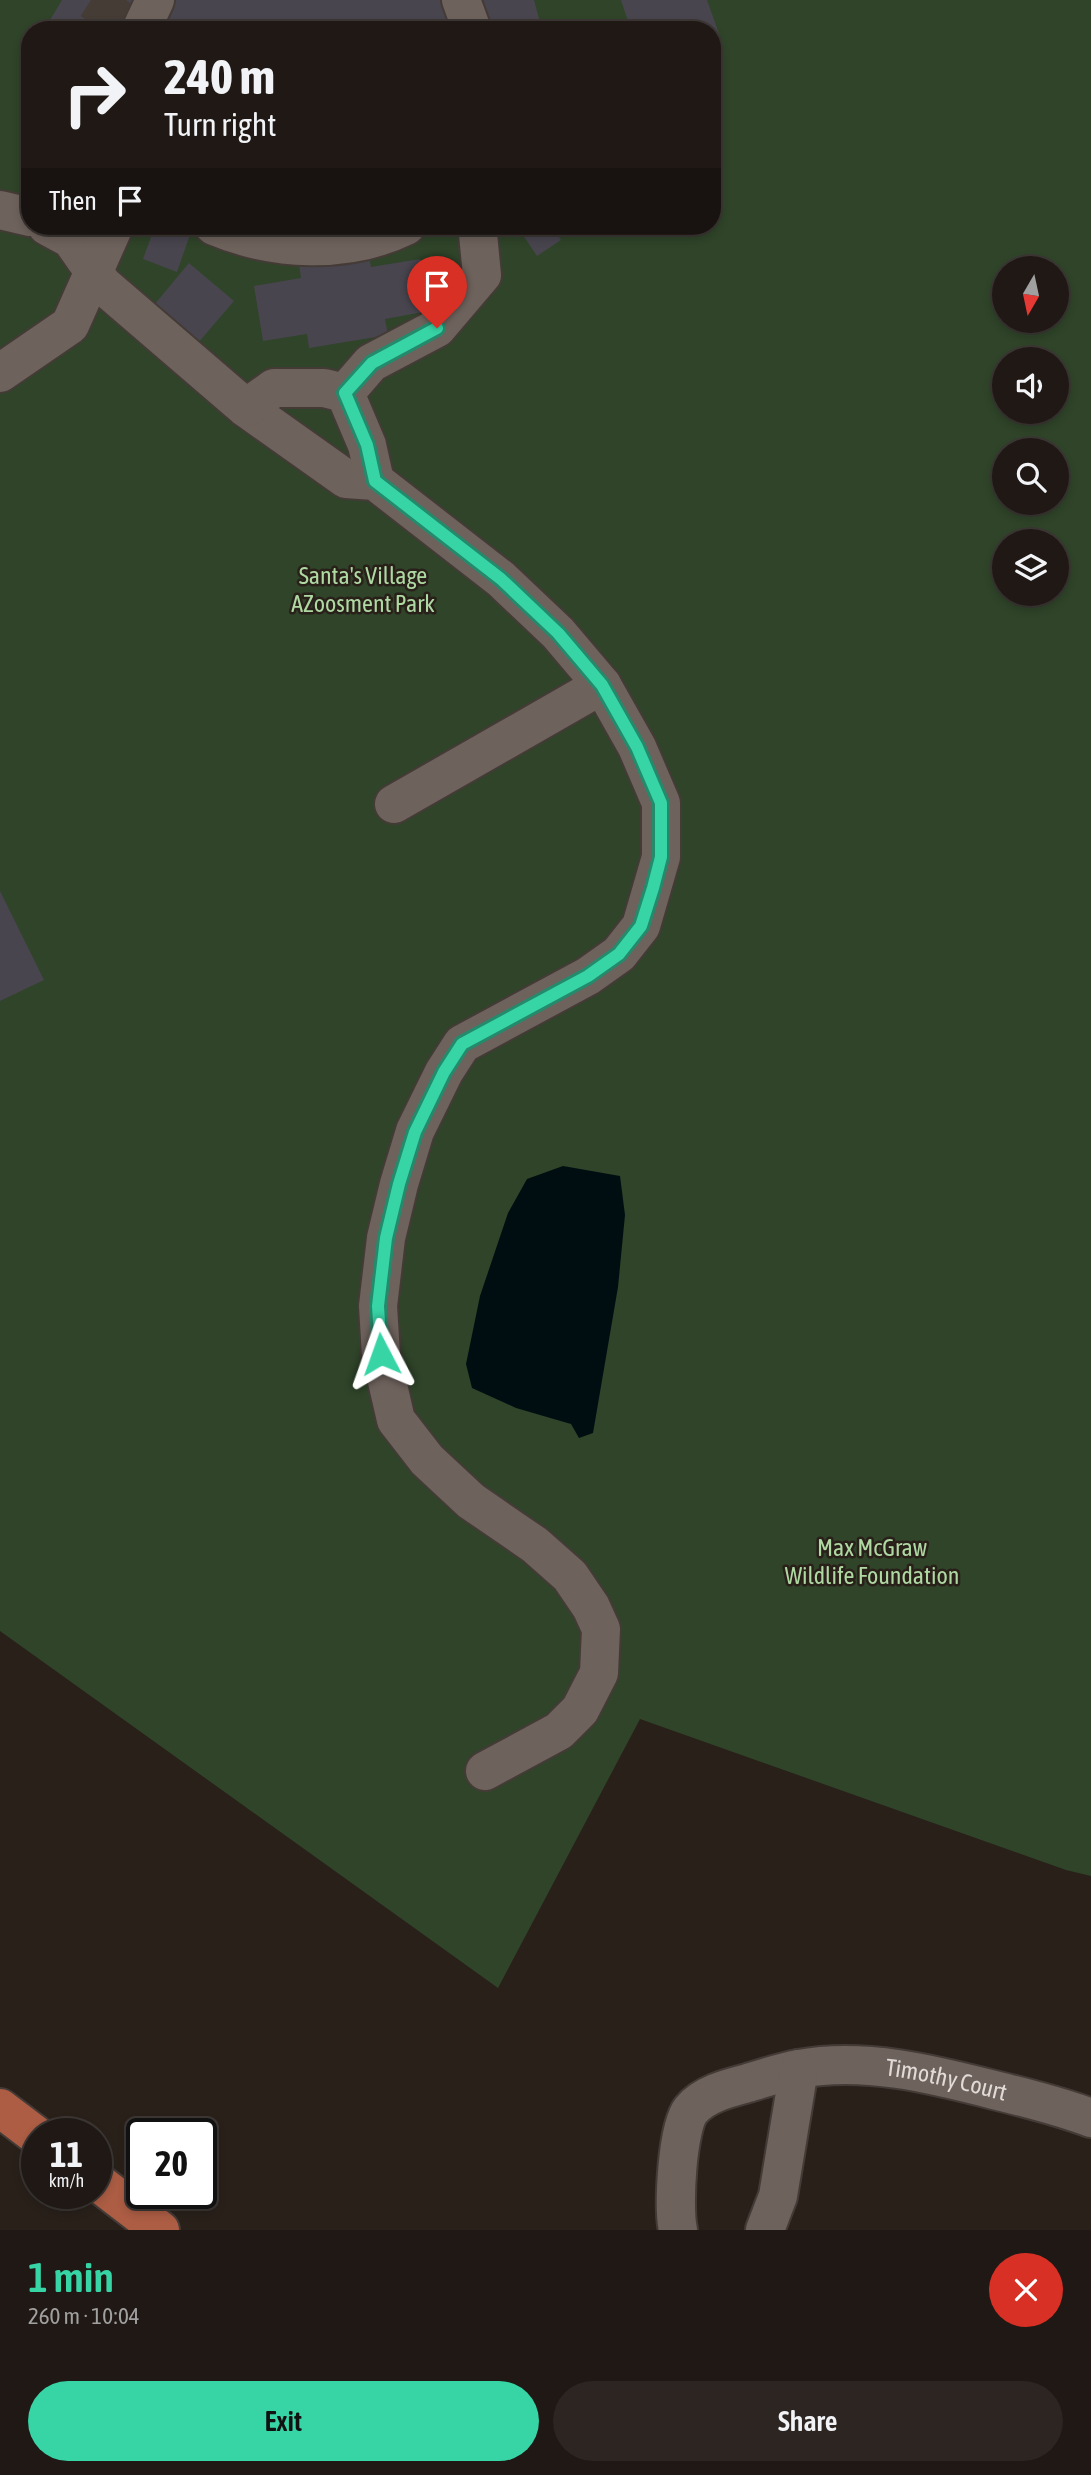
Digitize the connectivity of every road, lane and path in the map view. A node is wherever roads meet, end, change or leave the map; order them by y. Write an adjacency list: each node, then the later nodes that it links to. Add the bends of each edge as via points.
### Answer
1 (461, 0): 2 (street)
2 (469, 21)
3 (0, 209): 4 (street)
4 (21, 215)
5 (64, 235): 10 (street)
6 (110, 235): 10 (street)
7 (236, 235): 8 (street, via 277,245 324,246)
8 (387, 235)
9 (478, 235): 12 (street, via 482,275 437,328 372,363)
10 (93, 271): 11 (street, via 70,325); 13 (street, via 103,285)
11 (0, 373)
12 (345, 393): 13 (street, via 324,388 274,388); 14 (street, via 367,445)
13 (246, 408): 14 (street, via 346,479)
14 (375, 481): 15 (street, via 501,579 558,633)
15 (602, 685): 16 (street); 17 (street, via 637,747 661,803 661,857 641,926 619,954 588,976 462,1044 415,1132 386,1238 378,1306 381,1354 396,1419 427,1460 471,1501 535,1545 570,1576 601,1629 599,1673 580,1710 559,1731)
16 (394, 804)
17 (485, 1771)
18 (799, 2069): 19 (street, Timothy Court, via 867,2066 939,2076); 22 (street, Timothy Court, via 707,2097 691,2110 682,2128 674,2215); 23 (street, via 778,2196)
19 (1091, 2118)
20 (112, 2194): 21 (main road)
21 (160, 2230)
22 (678, 2230)
23 (765, 2230)

